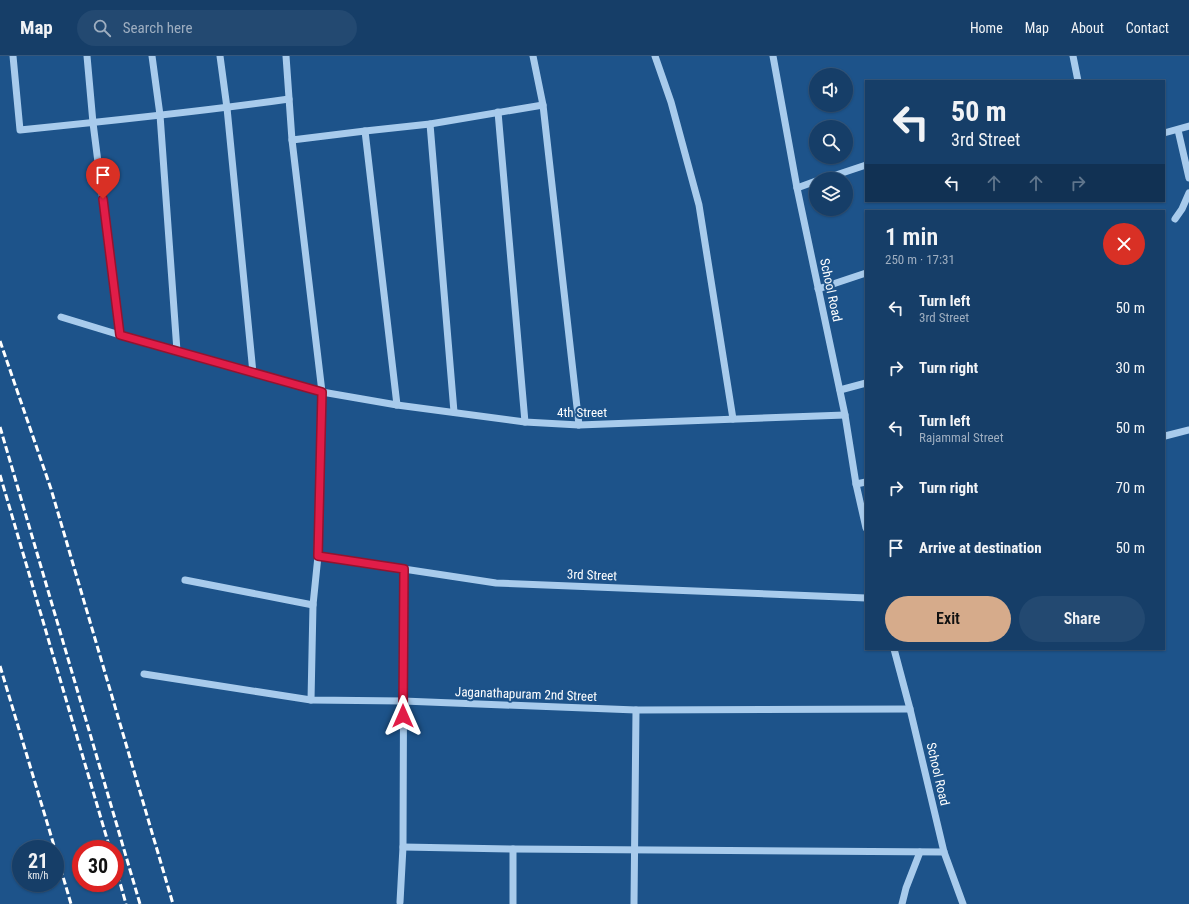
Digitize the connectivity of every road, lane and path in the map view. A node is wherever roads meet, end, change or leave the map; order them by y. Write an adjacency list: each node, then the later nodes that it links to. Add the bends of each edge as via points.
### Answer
1 (13, 56): 16 (street, via 20,130)
2 (87, 56): 16 (street)
3 (152, 56): 15 (street)
4 (220, 56): 13 (street)
5 (286, 56): 11 (street)
6 (533, 56): 12 (street)
7 (655, 56): 42 (street, via 671,102 699,205)
8 (773, 56): 27 (street, School Road)
9 (1073, 56): 10 (street)
10 (1078, 80)
11 (289, 99): 13 (street); 22 (street)
12 (543, 105): 14 (street); 44 (street)
13 (228, 108): 15 (street); 35 (street)
14 (498, 112): 17 (street); 43 (street)
15 (160, 115): 16 (street); 34 (street)
16 (93, 123): 33 (street)
17 (430, 124): 19 (street); 40 (street)
18 (1189, 126): 20 (street)
19 (365, 130): 22 (street); 39 (street)
20 (1178, 130): 21 (street); 25 (street)
21 (1165, 133)
22 (292, 140): 38 (street)
23 (865, 165): 24 (street)
24 (845, 172)
25 (1189, 178)
26 (809, 184): 27 (street)
27 (797, 188): 31 (street, School Road)
28 (1189, 193): 29 (street)
29 (1175, 219)
30 (865, 273): 31 (street)
31 (818, 289): 37 (street, School Road)
32 (61, 317): 33 (street, 4th Street)
33 (120, 335): 34 (street, 4th Street)
34 (177, 351): 35 (street, 4th Street)
35 (253, 373): 38 (street, 4th Street)
36 (865, 383): 37 (street)
37 (840, 390): 41 (street, School Road)
38 (322, 392): 39 (street, 4th Street); 50 (street)
39 (397, 405): 40 (street, 4th Street)
40 (454, 412): 43 (street, 4th Street)
41 (845, 415): 42 (street, 4th Street); 48 (street, School Road)
42 (733, 419): 44 (street, 4th Street)
43 (525, 422): 44 (street, 4th Street)
44 (579, 425)
45 (1189, 430): 46 (street)
46 (1165, 436)
47 (865, 482): 48 (street)
48 (856, 484): 49 (street, School Road)
49 (865, 524)
50 (318, 556): 51 (street, 3rd Street); 54 (street)
51 (404, 569): 53 (street, 3rd Street, via 496,583); 58 (street)
52 (185, 580): 54 (street)
53 (865, 598)
54 (313, 604): 57 (street)
55 (894, 650): 59 (street, School Road)
56 (144, 674): 57 (street, Jaganathapuram 2nd Street)
57 (311, 700): 58 (street, Jaganathapuram 2nd Street)
58 (403, 701): 60 (street, Jaganathapuram 2nd Street); 61 (street)
59 (910, 709): 60 (street, Jaganathapuram 2nd Street); 65 (street, School Road)
60 (636, 710): 63 (street)
61 (403, 847): 62 (street); 66 (street)
62 (513, 849): 63 (street); 67 (street)
63 (633, 849): 64 (street); 68 (street)
64 (920, 852): 65 (street); 69 (street)
65 (944, 852): 70 (street, School Road)
66 (400, 902)
67 (513, 904)
68 (634, 904)
69 (902, 904)
70 (963, 904)

